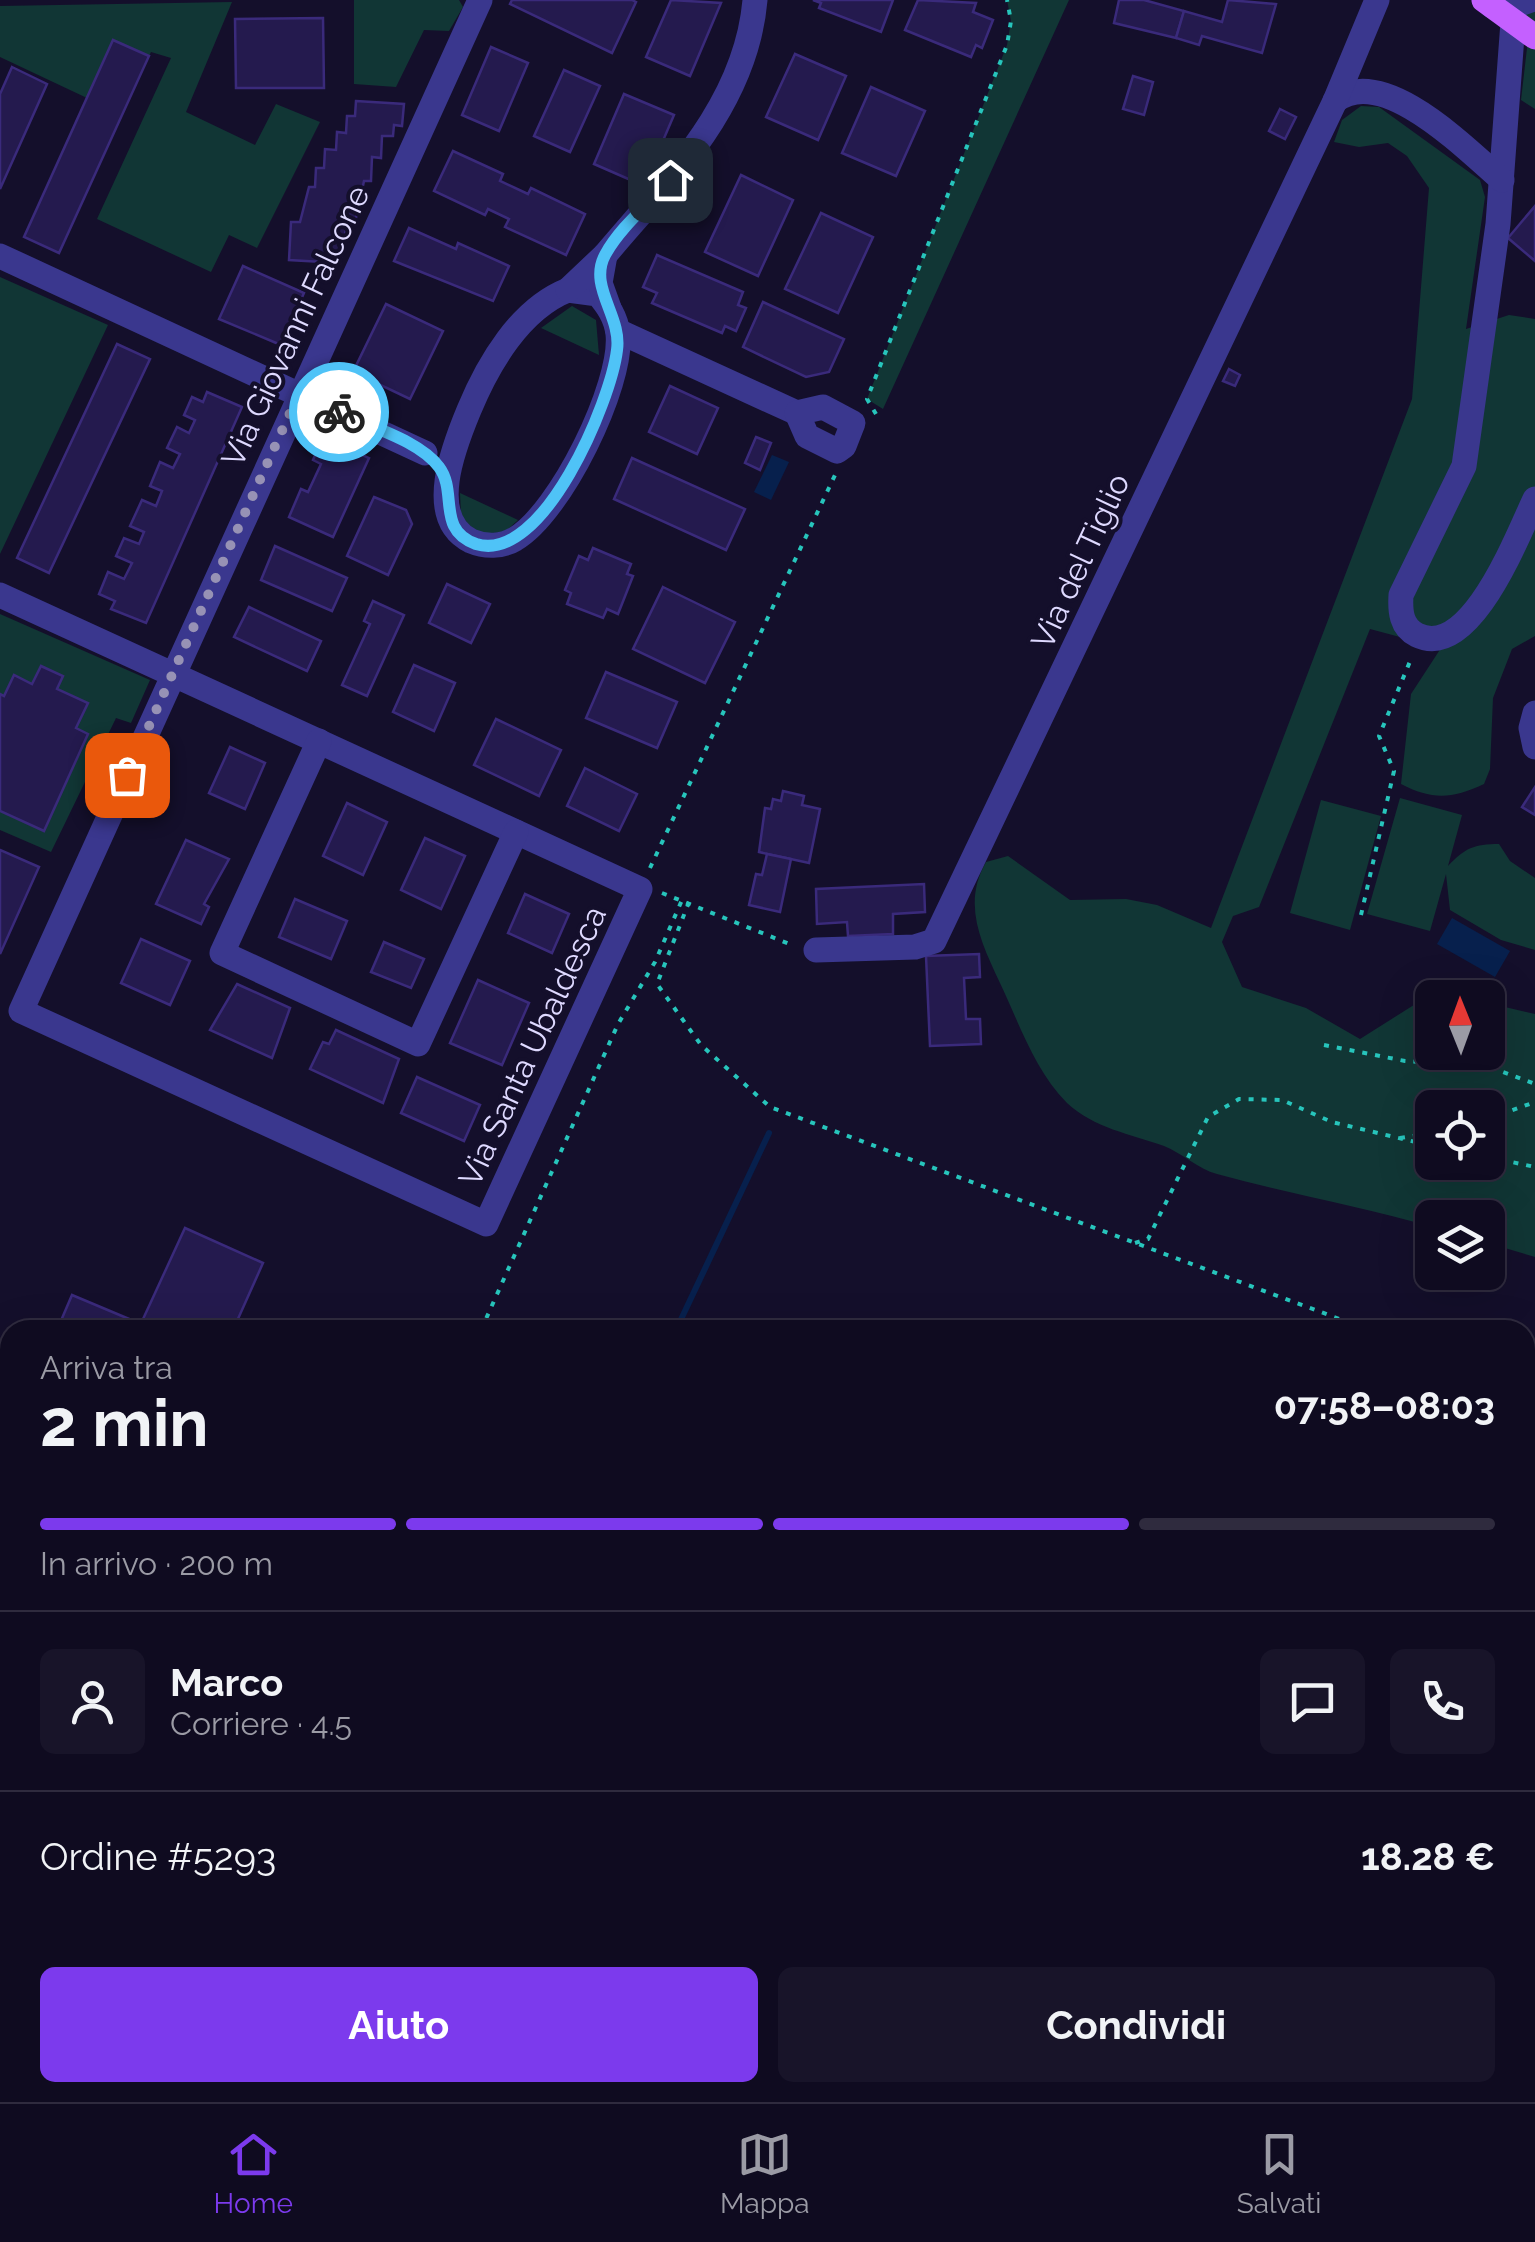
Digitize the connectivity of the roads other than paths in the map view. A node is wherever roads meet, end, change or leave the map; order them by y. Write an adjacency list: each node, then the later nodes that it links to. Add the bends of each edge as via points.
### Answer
1 (755, 0): 10 (street, via 743,60 718,113)
2 (1377, 0): 8 (street)
3 (1531, 0): 5 (street)
4 (479, 3): 14 (street, Via Giovanni Falcone)
5 (1488, 3): 6 (main road)
6 (1513, 22): 7 (main road); 9 (street)
7 (1535, 37)
8 (1334, 101): 9 (street, via 1347,91 1376,89 1413,109); 26 (street, Via del Tiglio, via 934,941)
9 (1502, 180): 19 (street, via 1464,466 1402,595 1400,614 1409,630 1421,638 1453,631 1474,614)
10 (605, 255): 12 (street); 13 (street, via 600,282)
11 (0, 256): 14 (street)
12 (568, 290): 13 (street, via 598,294); 16 (street, via 552,296 510,337)
13 (614, 319): 15 (street); 18 (street, via 614,370 590,432 529,528 505,544 476,544 447,513)
14 (299, 393): 17 (street); 21 (street, Via Giovanni Falcone)
15 (797, 413)
16 (462, 431): 17 (street); 18 (street)
17 (424, 453): 18 (street)
18 (447, 485)
19 (1535, 499)
20 (0, 594): 21 (street, Via Santa Ubaldesca)
21 (172, 674): 23 (street, Via Santa Ubaldesca); 25 (street, Via Santa Ubaldesca, via 21,1011 486,1224 640,888)
22 (1535, 713): 24 (street)
23 (320, 741): 25 (street, Via Santa Ubaldesca); 25 (street, via 222,953 418,1044)
24 (1535, 748)
25 (516, 832)
26 (816, 950)

